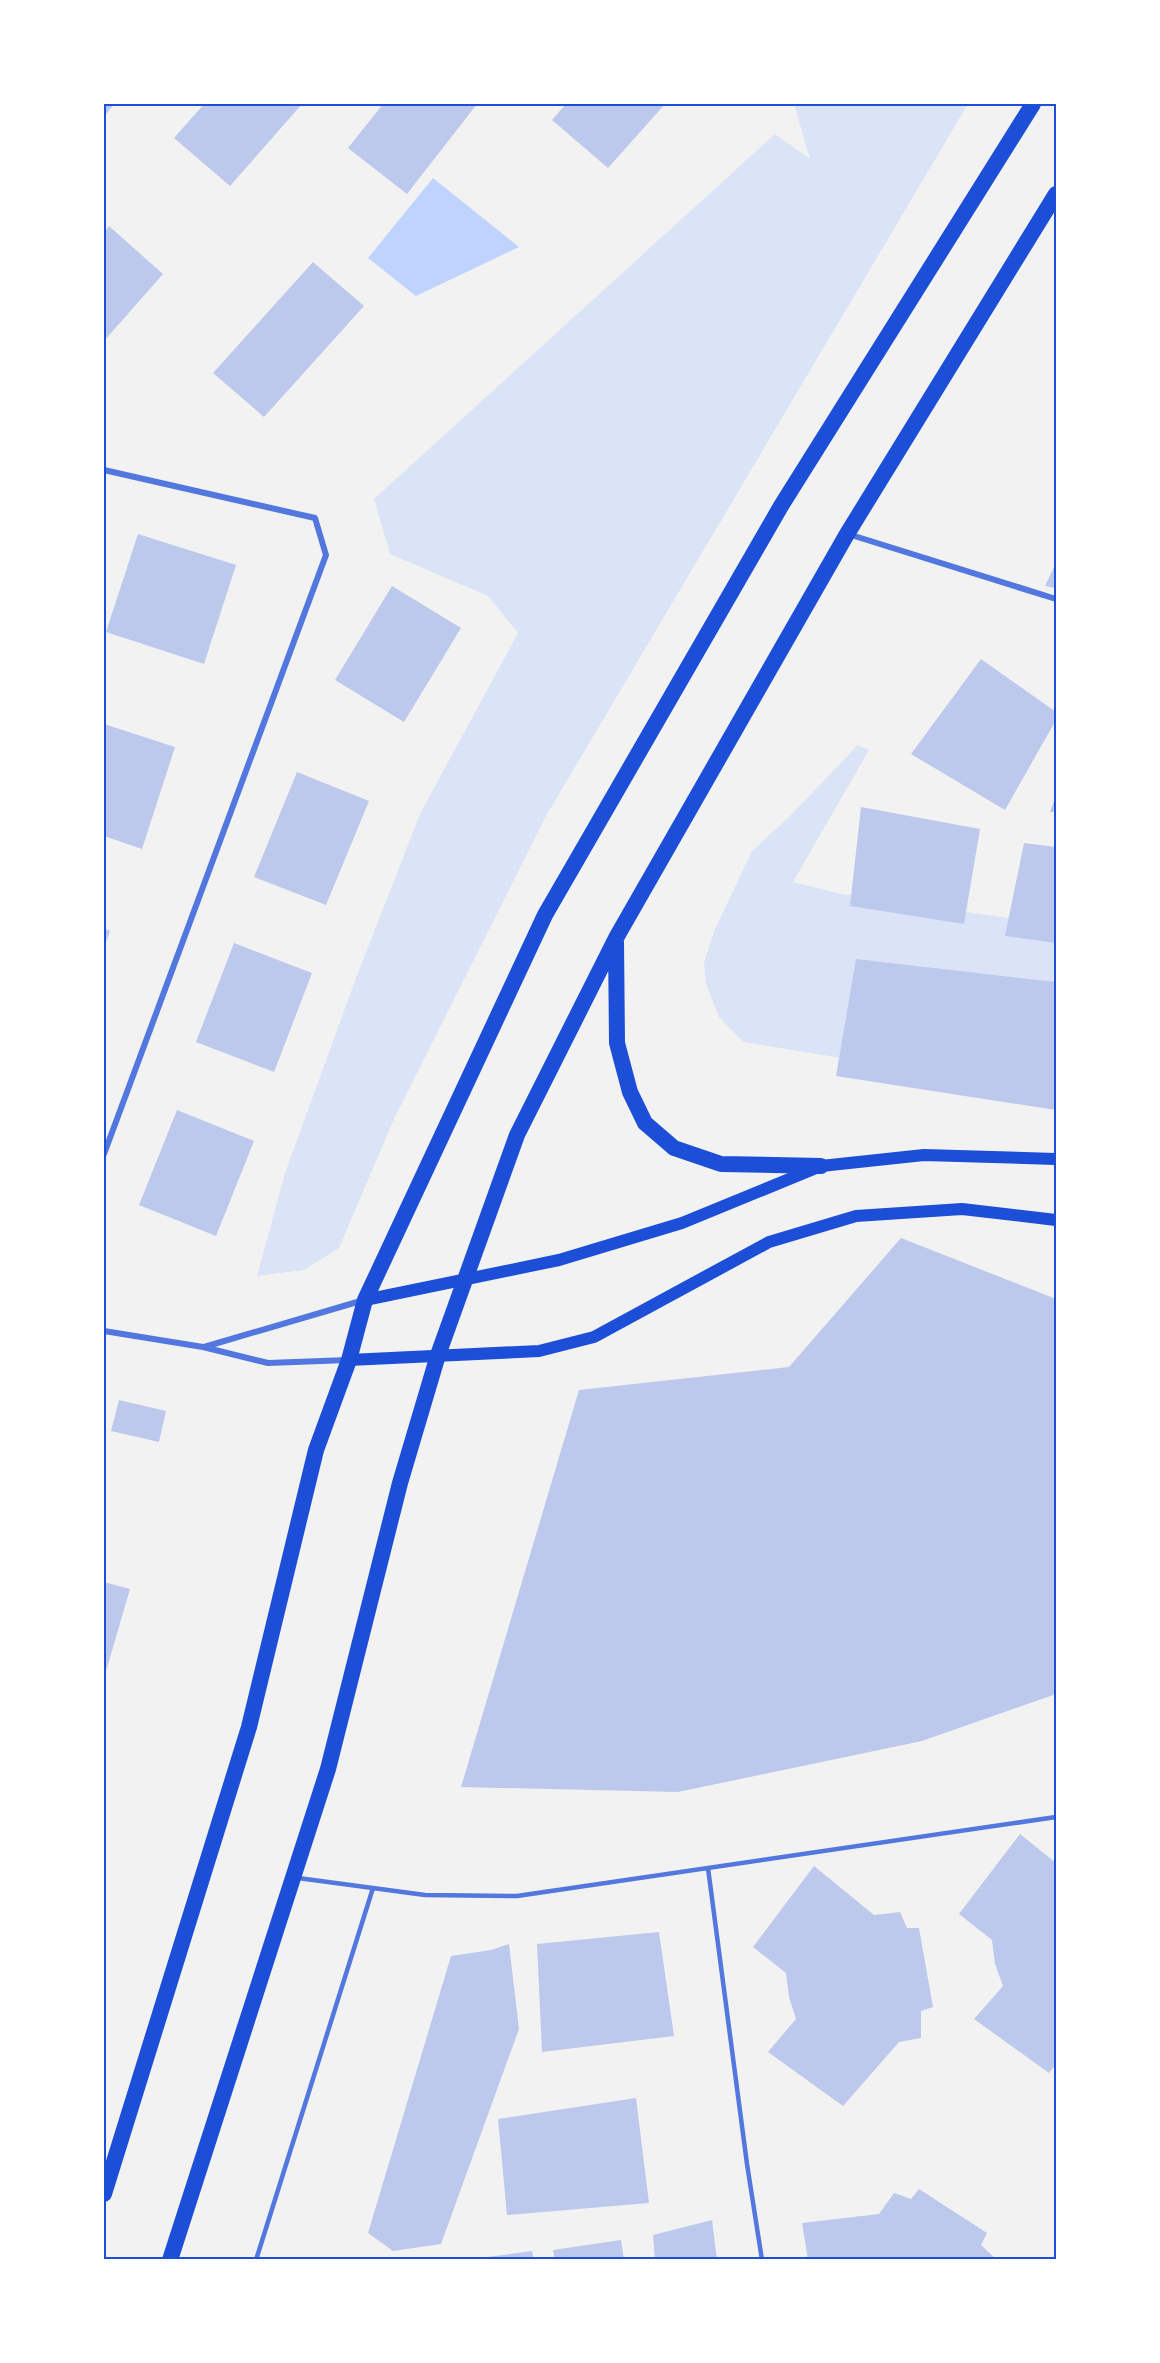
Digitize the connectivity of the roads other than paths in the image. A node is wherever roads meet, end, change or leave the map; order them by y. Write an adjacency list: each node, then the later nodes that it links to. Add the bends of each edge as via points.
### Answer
1 (1033, 104): 12 (highway, via 781,506 545,915)
2 (1056, 194): 4 (highway)
3 (104, 471): 7 (street, via 315,518 326,555)
4 (847, 534): 5 (street); 6 (highway)
5 (1056, 599)
6 (616, 938): 9 (highway, via 617,1043 630,1092 645,1123 674,1148 721,1164); 11 (highway, via 517,1135)
7 (104, 1154)
8 (1056, 1159): 9 (main road, via 924,1155)
9 (821, 1166): 11 (main road, via 682,1223 559,1260)
10 (1056, 1220): 15 (main road, via 962,1209 856,1216 769,1242 594,1337 539,1351)
11 (464, 1279): 12 (main road); 15 (highway)
12 (365, 1300): 14 (street); 16 (highway)
13 (104, 1331): 14 (street)
14 (203, 1347): 16 (street, via 268,1363)
15 (438, 1355): 16 (main road); 19 (highway, via 400,1483 328,1769)
16 (349, 1360): 21 (highway, via 316,1450 249,1727)
17 (1056, 1817): 18 (lane)
18 (708, 1868): 20 (lane, via 517,1896 425,1895); 24 (lane)
19 (293, 1878): 20 (lane); 22 (highway)
20 (373, 1888): 23 (lane)
21 (104, 2194)
22 (170, 2259)
23 (256, 2259)
24 (762, 2259)

